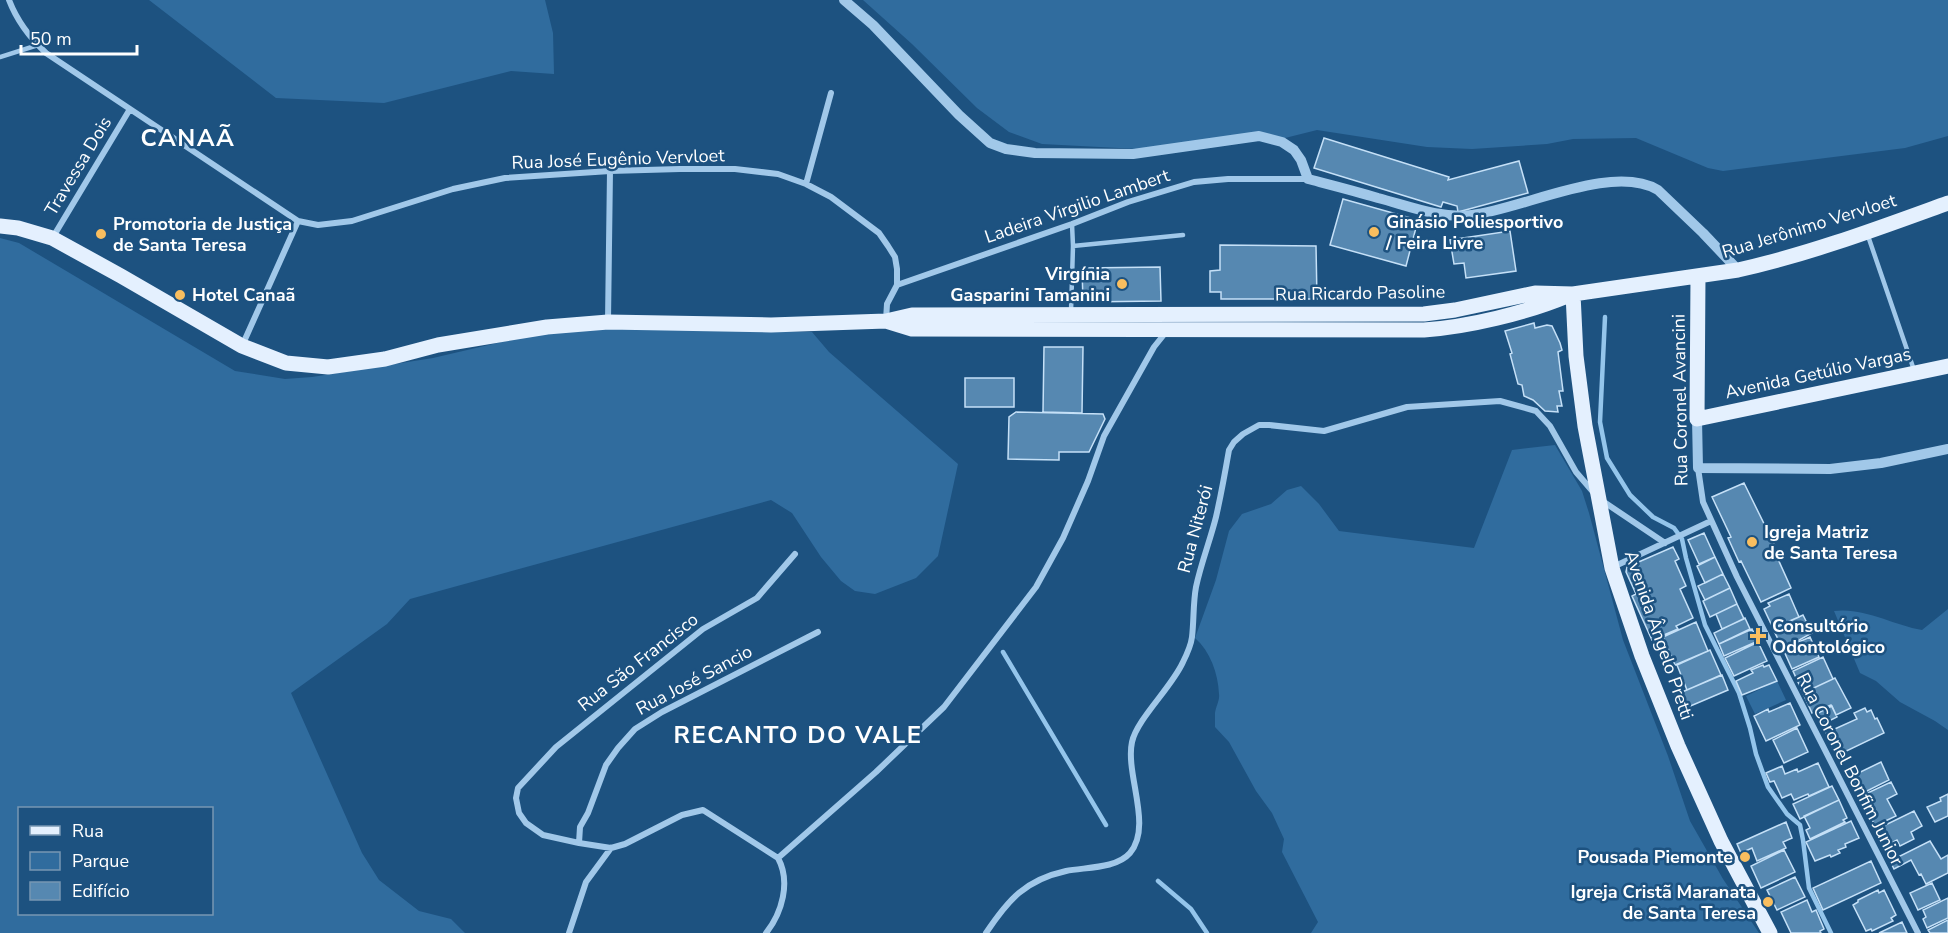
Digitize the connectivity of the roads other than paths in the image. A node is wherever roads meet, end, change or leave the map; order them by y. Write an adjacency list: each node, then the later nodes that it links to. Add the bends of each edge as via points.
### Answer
1 (9, 0): 3 (street, Rua José Eugênio Vervloet)
2 (844, 0): 8 (street, via 990,143 1035,153 1133,154 1258,136 1294,150)
3 (38, 45): 4 (lane); 6 (street, Rua José Eugênio Vervloet)
4 (0, 57)
5 (831, 93): 9 (street)
6 (130, 109): 11 (street, Rua José Eugênio Vervloet); 16 (street, Travessa Dois)
7 (610, 171): 9 (street, Rua José Eugênio Vervloet, via 735,169 778,174); 11 (street, Rua José Eugênio Vervloet, via 505,178 453,189 344,222 318,225); 24 (street)
8 (1308, 179): 12 (street, Ladeira Virgilio Lambert, via 1194,182 1146,195); 18 (street, via 1450,216 1504,210 1585,186 1633,181 1658,190)
9 (806, 184): 20 (street, Rua José Eugênio Vervloet, via 879,233 895,257)
10 (1948, 203): 14 (main road, Rua Jerônimo Vervloet)
11 (298, 221): 26 (street)
12 (1072, 224): 17 (lane); 20 (street, Ladeira Virgilio Lambert)
13 (0, 226): 16 (main road)
14 (1867, 232): 18 (main road, Rua Jerônimo Vervloet); 28 (lane)
15 (1183, 235): 17 (lane)
16 (52, 238): 26 (main road)
17 (1073, 246): 22 (lane)
18 (1738, 270): 19 (main road, Rua Jerônimo Vervloet)
19 (1698, 277): 21 (main road, Rua Jerônimo Vervloet); 29 (main road, Rua Coronel Avancini)
20 (897, 285): 23 (street, Rua José Eugênio Vervloet, via 887,304)
21 (1573, 294): 22 (main road, Rua Ricardo Pasoline, via 1535,293 1424,314); 25 (main road, Rua Ricardo Pasoline, via 1539,307 1439,329); 32 (main road, Avenida Ângelo Pretti, via 1579,379)
22 (1071, 315): 23 (main road, Rua Ricardo Pasoline, via 912,315)
23 (886, 321): 24 (main road, via 771,326); 25 (main road, Rua Ricardo Pasoline, via 912,329)
24 (608, 322): 26 (main road, via 547,327 328,367 286,363)
25 (1168, 330): 40 (street, via 1154,347 1104,436 1063,538 1036,587 944,707)
26 (242, 346)
27 (1948, 366): 28 (main road, Avenida Getúlio Vargas)
28 (1915, 373): 29 (main road, Avenida Getúlio Vargas)
29 (1697, 419): 31 (street, Rua Coronel Avancini)
30 (1948, 449): 31 (street, via 1830,469)
31 (1698, 468): 33 (street, Rua Coronel Avancini, via 1703,502)
32 (1597, 497): 34 (street, Rua Niterói); 36 (main road, Avenida Ângelo Pretti); 43 (street, Rua Niterói, via 1536,411 1500,401 1407,408 1324,431 1269,424 1243,434 1229,450 1216,517 1196,585 1189,647 1174,678 1132,738 1139,830 1131,853 1111,864 1065,871 1035,882 1008,903)
33 (1711, 521): 34 (street); 45 (street, Rua Coronel Bonfim Junior)
34 (1665, 543): 36 (street)
35 (795, 554): 38 (street, Rua São Francisco, via 757,597 688,640 556,747 518,788 519,813 526,823 543,835)
36 (1612, 568): 44 (main road, Avenida Ângelo Pretti, via 1678,746 1721,841)
37 (818, 632): 38 (street, Rua José Sancio, via 635,729 606,765 580,828)
38 (579, 843): 39 (street)
39 (611, 848): 40 (street, via 682,814 703,810); 41 (street, via 586,882)
40 (778, 858): 42 (street, via 783,873 781,909)
41 (569, 933)
42 (766, 933)
43 (986, 933)
44 (1770, 933)
45 (1918, 933)

